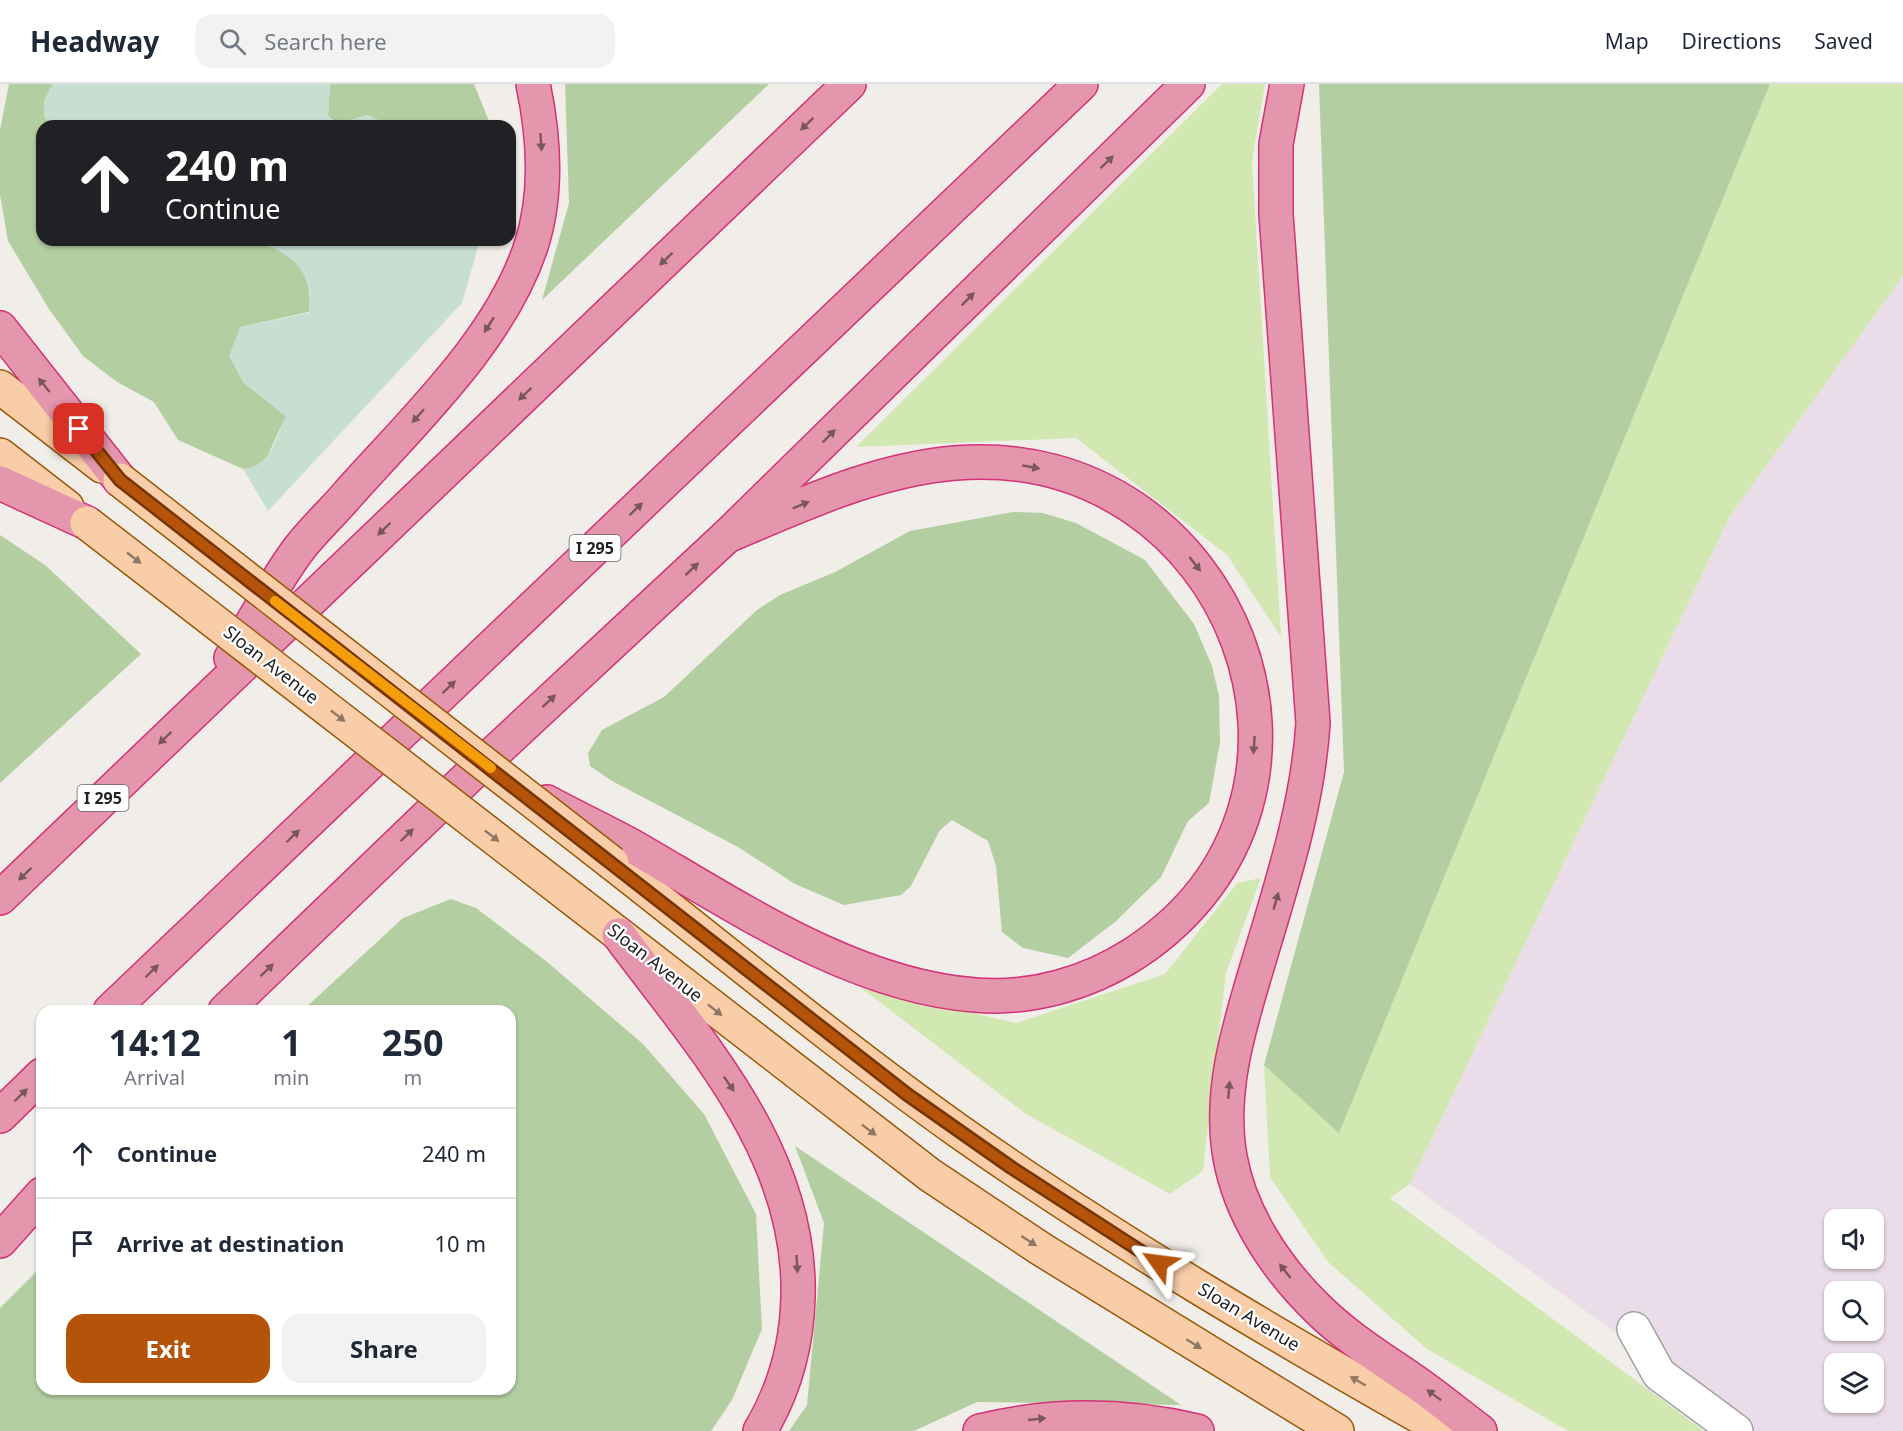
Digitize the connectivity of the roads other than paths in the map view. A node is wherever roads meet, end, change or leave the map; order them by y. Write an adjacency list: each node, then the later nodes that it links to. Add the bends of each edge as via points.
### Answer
1 (533, 84): 13 (highway, one-way to 13, via 542,150 541,190 531,245 513,286 457,372 298,550)
2 (849, 84): 13 (highway, I 295, one-way to 13)
3 (1081, 84): 17 (highway, I 295, one-way to 3)
4 (1188, 84): 12 (highway, one-way to 4)
5 (1287, 84): 31 (highway, one-way to 5, via 1349,1336 1317,1308 1275,1258 1258,1230 1244,1205 1230,1157 1228,1092 1235,1046 1305,798 1313,723 1276,214 1276,144)
6 (0, 328): 9 (highway, one-way to 6)
7 (0, 387): 9 (main road, Sloan Avenue)
8 (0, 454): 11 (main road, Sloan Avenue)
9 (120, 480): 14 (main road, Sloan Avenue, bridge, via 509,782)
10 (0, 483): 11 (highway)
11 (87, 523): 16 (main road, Sloan Avenue, one-way to 16, bridge)
12 (727, 536): 14 (highway, one-way to 14, via 882,475 958,463 1028,466 1112,494 1146,516 1188,554 1220,601 1237,635 1252,690 1255,727 1250,783 1240,818 1226,852 1206,884 1155,938 1116,964 1075,982 1003,996 926,988 847,962); 18 (highway, one-way to 12)
13 (207, 698): 15 (highway, I 295, one-way to 15)
14 (619, 853): 30 (main road, Sloan Avenue, one-way to 14, via 1177,1274 1012,1168 908,1095)
15 (0, 898)
16 (620, 935): 26 (highway, one-way to 26, via 740,1100 782,1184 792,1218 798,1281 795,1334 784,1381); 29 (main road, Sloan Avenue, one-way to 29, via 930,1175 1041,1250)
17 (116, 1005)
18 (231, 1005)
19 (36, 1082): 20 (highway, one-way to 19)
20 (0, 1116)
21 (36, 1188): 23 (highway)
22 (36, 1201): 24 (highway)
23 (0, 1220)
24 (0, 1241)
25 (1634, 1329): 32 (lane, via 1659,1374)
26 (760, 1431)
27 (980, 1431): 28 (highway, one-way to 28, via 1026,1420 1093,1416 1128,1418)
28 (1197, 1431)
29 (1337, 1431)
30 (1445, 1431)
31 (1480, 1431)
32 (1736, 1431)

